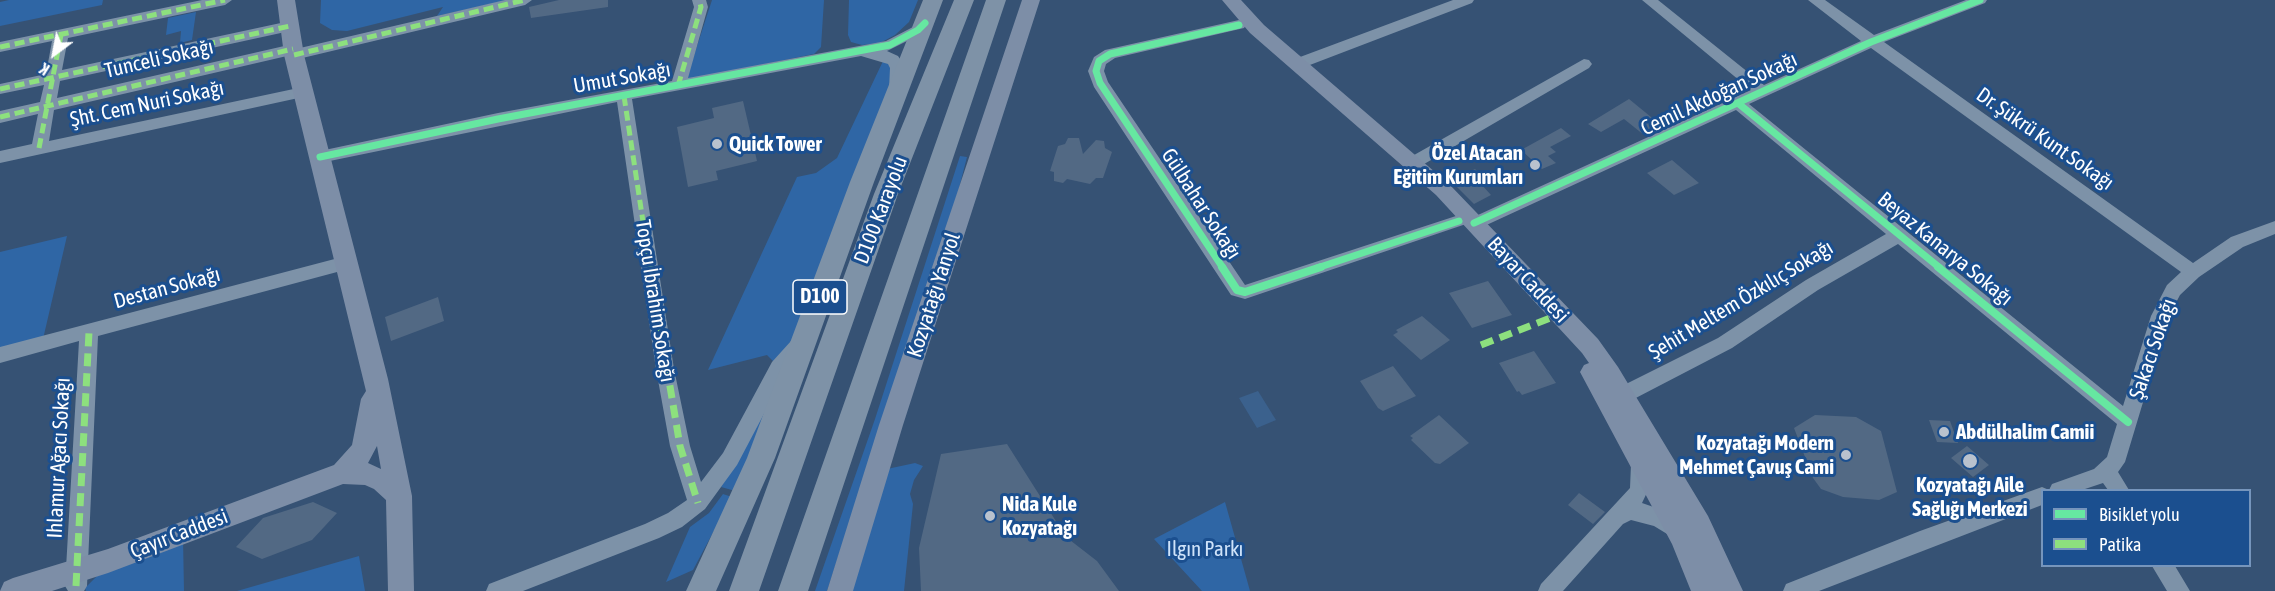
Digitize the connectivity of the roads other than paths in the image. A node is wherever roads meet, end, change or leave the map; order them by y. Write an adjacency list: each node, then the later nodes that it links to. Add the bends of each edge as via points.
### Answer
1 (225, 0): 18 (street)
2 (286, 0): 17 (main road)
3 (525, 0): 21 (street, Tunceli Sokağı)
4 (699, 0): 26 (street, via 701,7)
5 (948, 0): 39 (highway, via 910,106)
6 (964, 0): 39 (highway, D100 Karayolu / D100)
7 (996, 0): 70 (highway, D100 Karayolu)
8 (1031, 0): 71 (main road, Kozyatağı Yanyol)
9 (1218, 0): 16 (main road, Bayar Caddesi)
10 (1231, 0): 23 (main road, Bayar Caddesi)
11 (1467, 0): 23 (street)
12 (1648, 0): 30 (street)
13 (1815, 0): 19 (street, Dr. Şükrü Kunt Sokağı)
14 (1980, 0): 19 (street, Cemil Akdoğan Sokağı)
15 (929, 11): 22 (street, Umut Sokağı, via 918,30 890,45); 29 (highway, D100)
16 (1239, 25): 40 (main road, Bayar Caddesi); 40 (street, Gülbahar Sokağı, via 1110,54 1099,61 1096,71 1100,83 1236,290 1245,292)
17 (290, 26): 21 (main road); 25 (street)
18 (61, 35): 20 (street); 25 (street)
19 (1871, 42): 30 (street, Cemil Akdoğan Sokağı); 44 (street, Dr. Şükrü Kunt Sokağı)
20 (0, 47)
21 (293, 52): 28 (main road); 33 (street, Tunceli Sokağı)
22 (856, 52): 26 (street, Umut Sokağı); 29 (street, via 873,52 893,60 898,68)
23 (1297, 64): 38 (main road, Bayar Caddesi)
24 (1584, 64): 38 (street)
25 (53, 77): 27 (street); 33 (street)
26 (678, 86): 31 (street, Umut Sokağı)
27 (0, 89)
28 (303, 92): 35 (street, Şht. Cem Nuri Sokağı); 37 (main road)
29 (897, 93): 46 (highway, D100)
30 (1764, 93): 32 (street, Cemil Akdoğan Sokağı)
31 (624, 96): 37 (street, Umut Sokağı); 58 (street, Topçu İbrahim Sokağı, via 664,369 680,446)
32 (1739, 104): 40 (street, Cemil Akdoğan Sokağı); 42 (street, Beyaz Kanarya Sokağı)
33 (47, 106): 34 (street, Tunceli Sokağı); 35 (street)
34 (0, 117)
35 (39, 148): 36 (street, Şht. Cem Nuri Sokağı)
36 (0, 157)
37 (320, 157): 43 (main road)
38 (1413, 163): 40 (main road, Bayar Caddesi)
39 (885, 194): 69 (highway, D100 Karayolu / D100)
40 (1467, 222): 49 (main road, Bayar Caddesi, via 1569,339)
41 (2275, 227): 44 (street, Şakacı Sokağı, via 2242,238)
42 (1899, 235): 49 (street, Şehit Meltem Özkılıç Sokağı, via 1812,285 1725,343); 50 (street, Beyaz Kanarya Sokağı)
43 (346, 263): 45 (street, Destan Sokağı); 48 (main road)
44 (2193, 272): 50 (street, Şakacı Sokağı, via 2173,290 2164,305)
45 (89, 332): 47 (street, Destan Sokağı); 63 (street, Ihlamur Ağacı Sokağı)
46 (805, 338): 58 (street, via 779,367 730,459); 61 (highway, D100, via 761,458)
47 (0, 355)
48 (376, 380): 53 (main road, via 368,437 362,452); 56 (main road)
49 (1618, 403): 51 (main road, Bayar Caddesi); 64 (main road, Bayar Caddesi, via 1699,524)
50 (2128, 422): 52 (street, Şakacı Sokağı, via 2115,462)
51 (1641, 464): 59 (street, via 1641,487); 60 (main road, Bayar Caddesi)
52 (2107, 471): 54 (street); 55 (street)
53 (343, 473): 56 (main road, via 367,474 383,481); 63 (main road, Çayır Caddesi, via 108,561)
54 (2062, 489)
55 (2118, 489)
56 (399, 496): 66 (main road)
57 (2041, 497): 73 (street)
58 (699, 503): 67 (street, via 652,531)
59 (1617, 517): 60 (street, via 1629,511 1644,512 1669,524); 72 (street)
60 (1685, 543): 64 (main road, Bayar Caddesi)
61 (712, 564): 68 (main road)
62 (2164, 567): 74 (street)
63 (76, 583): 65 (main road, Çayır Caddesi)
64 (1724, 590)
65 (13, 591)
66 (401, 591)
67 (497, 591)
68 (699, 591)
69 (744, 591)
70 (794, 591)
71 (840, 591)
72 (1549, 591)
73 (1794, 591)
74 (2178, 591)

